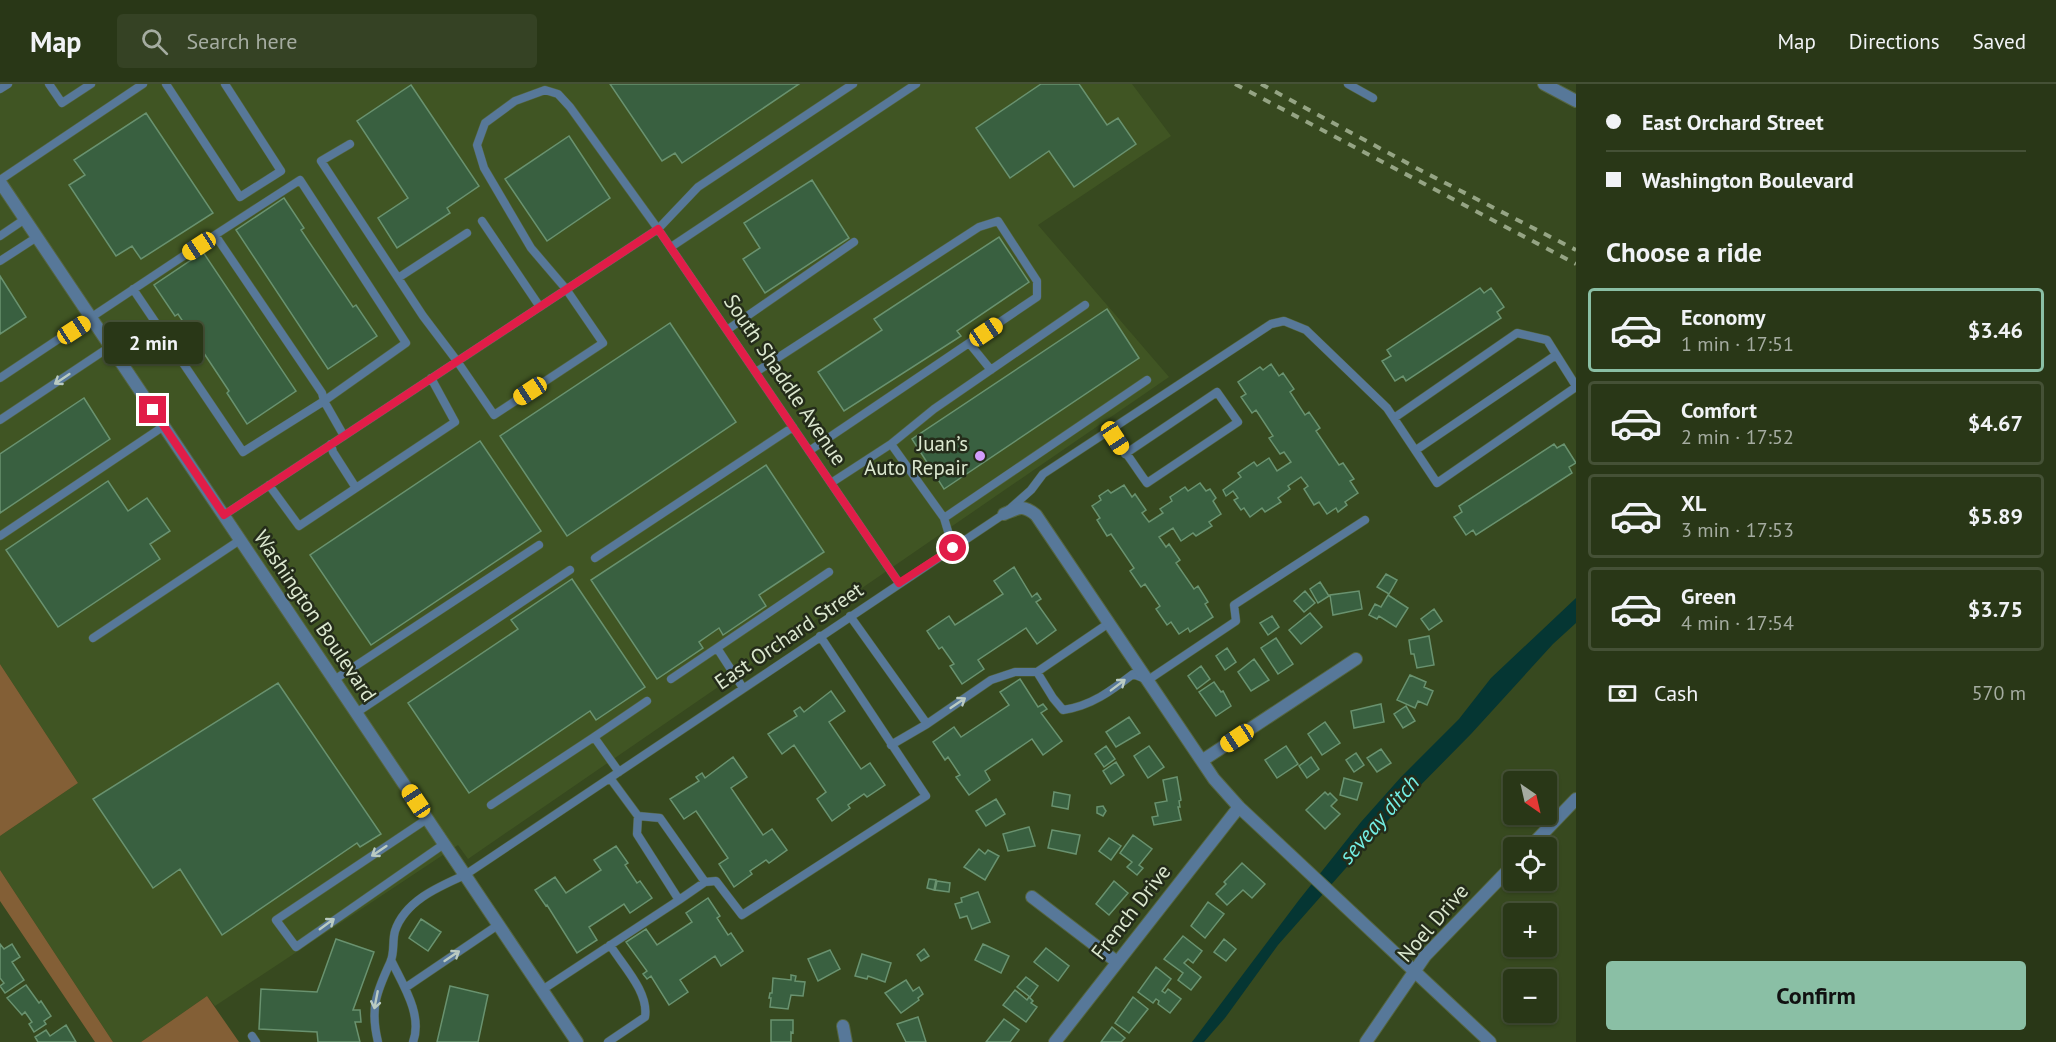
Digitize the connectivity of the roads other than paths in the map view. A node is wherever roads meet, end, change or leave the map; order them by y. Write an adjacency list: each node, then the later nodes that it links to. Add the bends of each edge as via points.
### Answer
1 (8, 84): 11 (lane)
2 (49, 84): 3 (lane, via 62,104)
3 (91, 84)
4 (143, 84): 15 (lane)
5 (166, 84): 6 (lane, via 240,197 281,171)
6 (225, 84)
7 (854, 84): 18 (lane, via 698,187)
8 (916, 84): 24 (lane)
9 (1348, 84): 12 (lane)
10 (1544, 84): 13 (street)
11 (0, 89)
12 (1373, 98)
13 (1576, 101)
14 (350, 144): 26 (lane, via 321,161)
15 (0, 181): 16 (street, Washington Boulevard)
16 (26, 219): 21 (lane); 22 (street, Washington Boulevard)
17 (482, 221): 30 (lane)
18 (658, 229): 24 (lane, South Shaddle Avenue); 28 (lane); 28 (lane, South Shaddle Avenue, via 558,94 544,90 515,101 485,123 477,145 484,168 531,248)
19 (467, 233): 26 (lane)
20 (215, 235): 27 (lane); 43 (lane); 43 (lane, via 300,180 406,343)
21 (0, 236)
22 (37, 237): 25 (lane); 31 (street, Washington Boulevard)
23 (854, 242): 32 (lane)
24 (671, 247): 32 (lane, South Shaddle Avenue)
25 (0, 261)
26 (398, 278): 36 (lane)
27 (134, 289): 31 (lane); 43 (lane, via 243,452)
28 (566, 289): 30 (lane); 36 (lane, South Shaddle Avenue, via 603,343 544,382 494,415)
29 (1085, 305): 37 (lane)
30 (540, 307): 36 (lane)
31 (92, 318): 34 (street, Washington Boulevard); 39 (lane)
32 (727, 330): 38 (lane, South Shaddle Avenue)
33 (969, 343): 37 (lane); 38 (lane, via 1037,297 1037,280 998,221 979,227); 53 (lane)
34 (111, 346): 45 (lane, one-way to 45); 46 (street, Washington Boulevard)
35 (1556, 355): 42 (lane); 44 (lane, via 1547,340 1517,333); 52 (lane)
36 (457, 361): 40 (lane)
37 (991, 370): 51 (lane, via 934,408)
38 (756, 372): 47 (lane, South Shaddle Avenue)
39 (0, 378)
40 (431, 378): 49 (lane); 57 (lane, via 455,422)
41 (1147, 380): 60 (lane)
42 (1576, 387): 52 (lane, via 1437,483)
43 (324, 401): 49 (lane)
44 (1394, 418): 48 (lane, East Orchard Street, via 1306,330 1284,321 1271,324); 52 (lane)
45 (0, 420)
46 (164, 426): 59 (street, Washington Boulevard); 62 (lane)
47 (793, 427): 53 (lane, South Shaddle Avenue); 66 (lane)
48 (1107, 432): 54 (lane); 58 (lane, East Orchard Street, via 1043,474)
49 (344, 436): 50 (lane)
50 (331, 444): 56 (lane); 57 (lane)
51 (891, 444): 55 (lane); 60 (lane)
52 (1416, 450)
53 (809, 451): 55 (lane, South Shaddle Avenue)
54 (1125, 454): 54 (lane, via 1147,483 1239,422 1217,392)
55 (831, 483): 69 (lane, South Shaddle Avenue)
56 (269, 485): 57 (lane, via 298,526); 59 (lane)
57 (356, 488)
58 (1004, 514): 65 (lane, East Orchard Street); 71 (street, via 1023,507 1036,515)
59 (224, 515): 63 (street, Washington Boulevard)
60 (944, 518): 65 (lane)
61 (1365, 520): 79 (lane, via 1234,605 1236,621)
62 (0, 536)
63 (240, 540): 73 (lane); 78 (street, Washington Boulevard)
64 (539, 545): 78 (lane)
65 (953, 548): 69 (lane, East Orchard Street)
66 (595, 558)
67 (570, 570): 82 (lane)
68 (829, 572): 74 (lane)
69 (899, 583): 70 (lane, East Orchard Street)
70 (850, 616): 72 (lane, East Orchard Street); 83 (lane)
71 (1109, 623): 76 (lane); 79 (street)
72 (820, 636): 80 (lane, East Orchard Street); 85 (lane)
73 (93, 638)
74 (717, 648): 77 (lane); 80 (lane)
75 (1356, 659): 86 (street)
76 (1037, 672): 79 (lane, one-way to 79, via 1063,710 1080,708 1100,698 1133,674); 83 (lane, one-way to 76, via 991,680 1015,672)
77 (672, 679)
78 (334, 680): 82 (street, Washington Boulevard)
79 (1148, 680): 86 (street)
80 (743, 688): 87 (lane, East Orchard Street)
81 (647, 701): 84 (lane)
82 (356, 713): 93 (street, Washington Boulevard)
83 (927, 724): 85 (lane)
84 (594, 737): 87 (lane); 90 (lane)
85 (891, 745): 98 (lane, via 926,796 742,915 716,881)
86 (1203, 760): 91 (street)
87 (619, 772): 88 (lane, East Orchard Street)
88 (610, 778): 92 (lane); 96 (lane, East Orchard Street)
89 (1576, 799): 94 (street)
90 (491, 805)
91 (1239, 807): 104 (street, French Drive); 105 (street)
92 (638, 816): 98 (lane, via 660,818); 100 (lane, via 637,834)
93 (427, 819): 95 (street, Washington Boulevard); 95 (lane, one-way to 95, via 276,920 296,946)
94 (1540, 837)
95 (444, 844): 96 (street, Washington Boulevard)
96 (465, 875): 101 (street, Washington Boulevard); 103 (lane, East Orchard Street, via 425,895 407,911 396,931)
97 (1503, 875): 105 (street, Noel Drive, via 1425,956)
98 (705, 882): 100 (lane)
99 (1032, 897): 104 (street)
100 (679, 900): 102 (lane)
101 (498, 925): 106 (lane, one-way to 101); 107 (street, Washington Boulevard)
102 (610, 945): 107 (lane); 112 (lane, via 647,1005 645,1017)
103 (391, 960): 106 (lane); 109 (lane, East Orchard Street, one-way to 109, via 374,1003)
104 (1117, 962): 114 (street, French Drive)
105 (1415, 973): 115 (street, Noel Drive); 116 (street)
106 (405, 988): 110 (lane, via 417,1029)
107 (542, 990): 111 (street, Washington Boulevard)
108 (843, 1026): 113 (street)
109 (378, 1042)
110 (413, 1042)
111 (577, 1042)
112 (608, 1042)
113 (846, 1042)
114 (1055, 1042)
115 (1366, 1042)
116 (1490, 1042)

